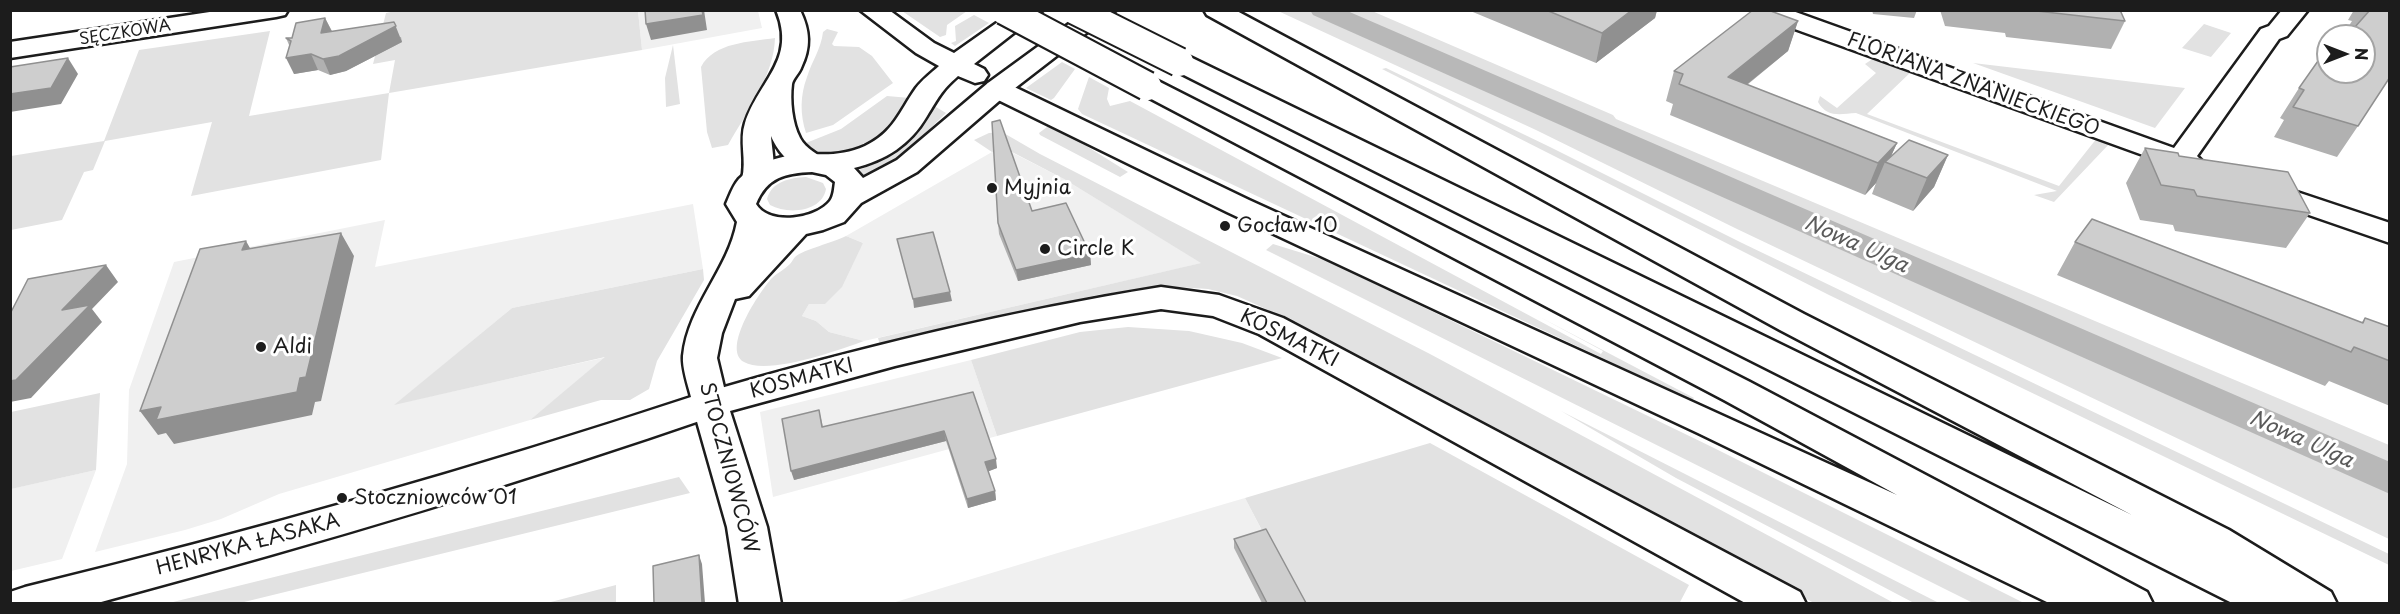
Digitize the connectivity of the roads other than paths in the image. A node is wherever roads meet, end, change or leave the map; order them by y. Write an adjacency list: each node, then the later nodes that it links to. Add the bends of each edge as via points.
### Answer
1 (276, 10): 11 (street, SĘCZKOWA)
2 (788, 10): 13 (street, via 797,32)
3 (872, 10): 12 (street)
4 (1004, 10): 28 (street, bridge, via 1737,391)
5 (1031, 10): 12 (street)
6 (1075, 10): 29 (street, bridge)
7 (1104, 10): 14 (street)
8 (1216, 10): 30 (street, via 1792,322 2215,541)
9 (1765, 10): 15 (street, FLORIANA ZNANIECKIEGO)
10 (2296, 10): 15 (street, via 2278,32 2270,34)
11 (10, 51)
12 (957, 65): 14 (street); 16 (street, via 927,91 893,142 859,160)
13 (780, 86): 16 (street, via 779,122 783,135 800,158); 17 (street, via 758,124)
14 (997, 88): 18 (street, via 907,166); 27 (street, via 1238,206)
15 (2180, 160): 21 (street, FLORIANA ZNANIECKIEGO)
16 (819, 164): 17 (street, via 782,167); 18 (street, via 844,173 850,180)
17 (757, 179): 19 (street, via 748,187 742,205)
18 (850, 197): 20 (street, via 830,216)
19 (753, 220): 20 (street, via 778,227); 22 (street, STOCZNIOWCÓW, via 749,241)
20 (796, 226): 22 (street, STOCZNIOWCÓW)
21 (2390, 234)
22 (705, 333): 23 (street, STOCZNIOWCÓW, via 700,358)
23 (710, 404): 24 (street, HENRYKA ŁASAKA, via 334,522); 25 (street, STOCZNIOWCÓW, via 747,527); 26 (street, KOSMATKI, via 896,354 1080,311 1161,298 1219,306 1271,326)
24 (25, 603)
25 (760, 603)
26 (1785, 603)
27 (2092, 603)
28 (2132, 603)
29 (2274, 603)
30 (2316, 603)

